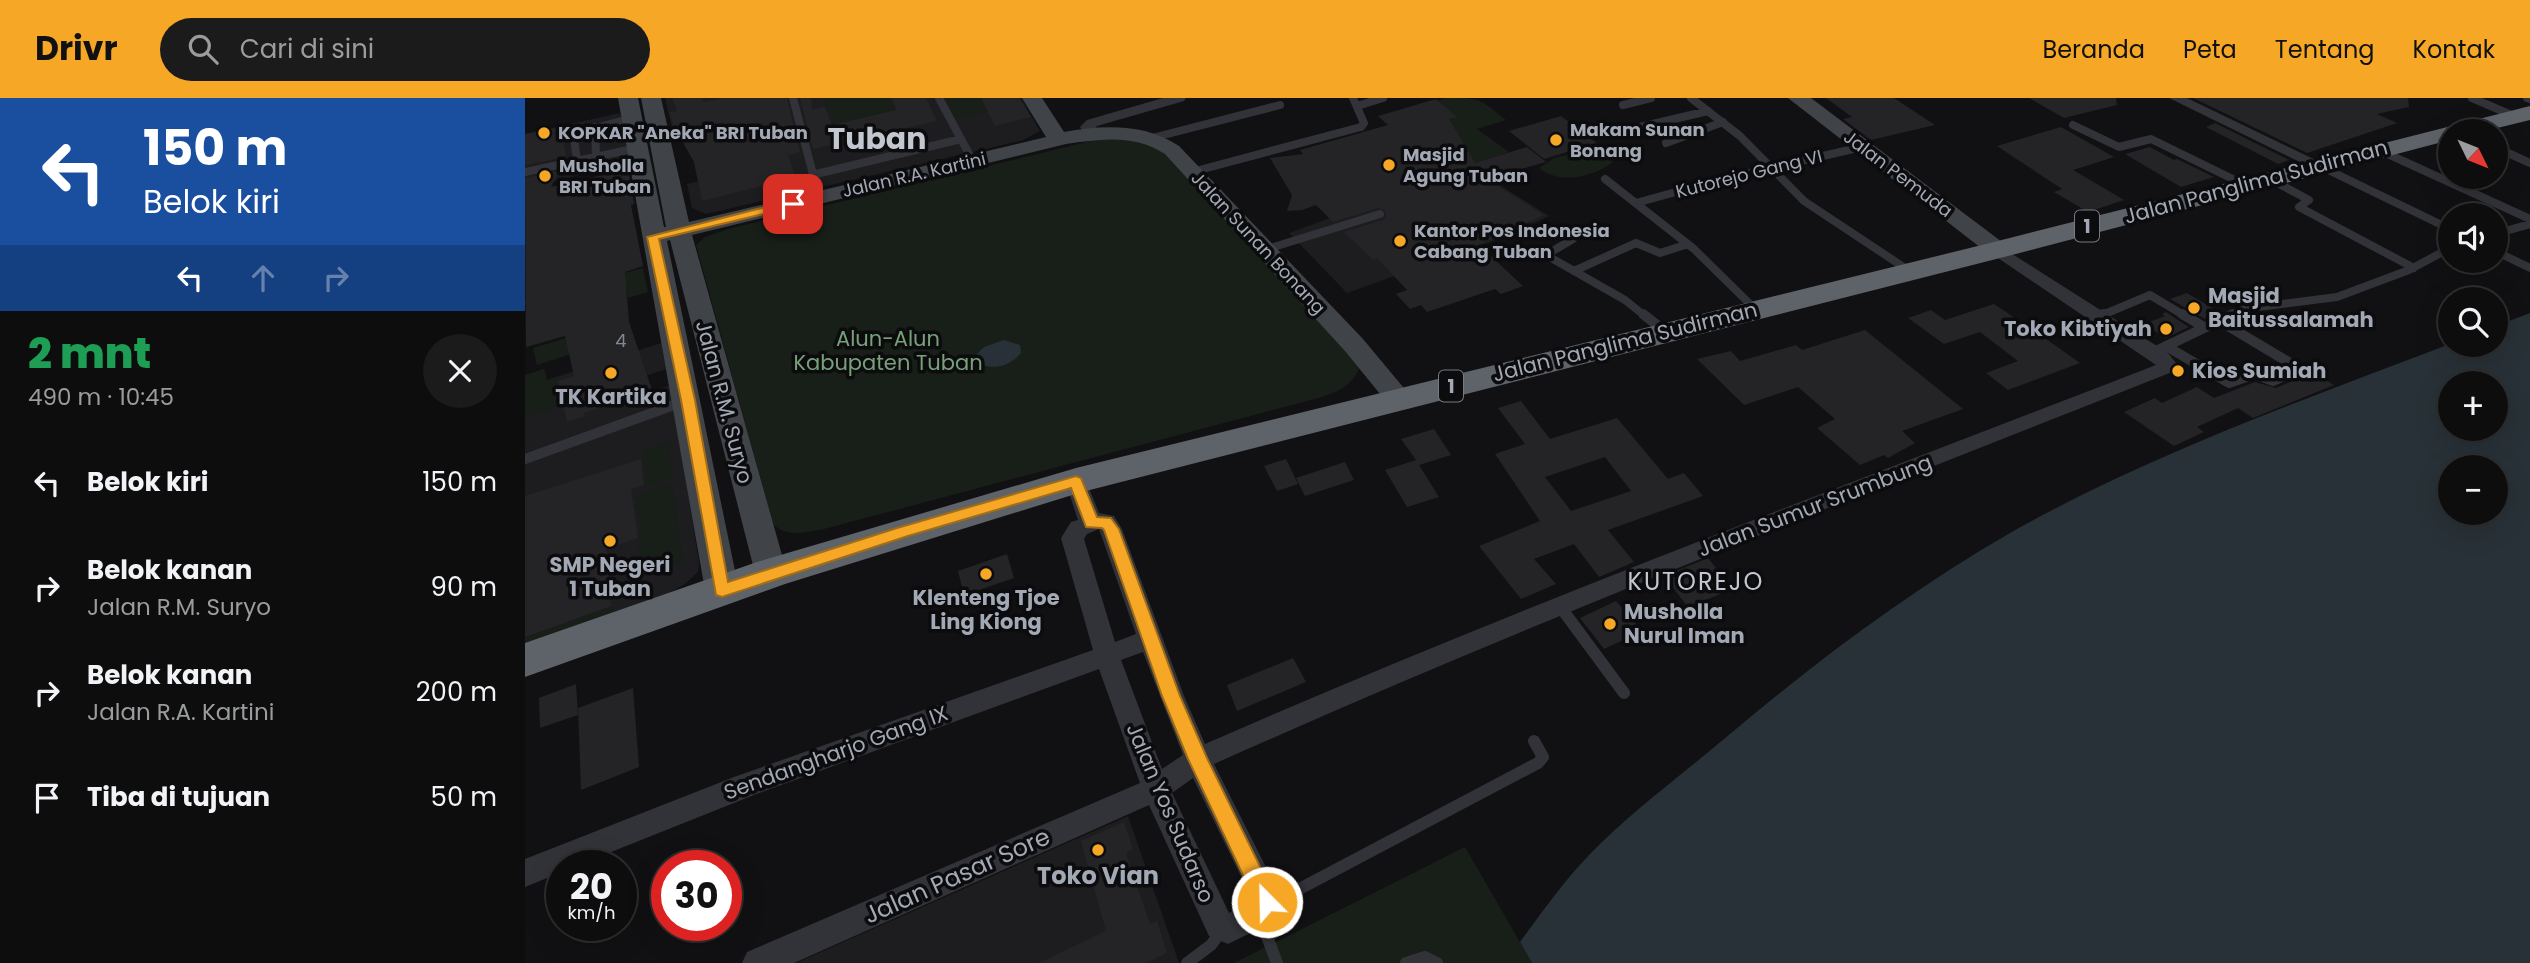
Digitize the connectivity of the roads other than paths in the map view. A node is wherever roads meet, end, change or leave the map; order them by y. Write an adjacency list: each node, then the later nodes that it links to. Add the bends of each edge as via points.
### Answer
1 (651, 98): 20 (main road)
2 (793, 98): 41 (lane)
3 (939, 98): 27 (lane)
4 (1032, 98): 28 (main road)
5 (1179, 98): 24 (street, via 1089,124)
6 (1383, 98): 12 (lane)
7 (1651, 98): 14 (lane)
8 (1691, 98): 16 (lane)
9 (1798, 98): 30 (main road, Jalan Pemuda)
10 (2176, 98): 37 (street)
11 (2478, 99): 15 (lane)
12 (1355, 102): 40 (lane, via 1364,123 1361,127)
13 (1280, 105): 26 (lane)
14 (1623, 105)
15 (2526, 107): 17 (highway, Jalan Panglima Sudirman / 1)
16 (1708, 111): 18 (lane); 23 (lane)
17 (2491, 119)
18 (1723, 122): 29 (lane); 38 (lane)
19 (633, 125): 20 (main road); 22 (lane); 33 (lane); 50 (main road)
20 (657, 125): 50 (main road)
21 (2073, 125): 43 (lane, via 2119,146 2151,139)
22 (595, 127): 33 (lane); 34 (lane, via 576,134)
23 (1623, 131)
24 (1093, 135): 26 (main road); 28 (main road, Jalan R.A. Kartini)
25 (2438, 135): 31 (highway, Jalan Panglima Sudirman / 1)
26 (1152, 138): 40 (main road, Jalan Sunan Bonang)
27 (961, 139): 35 (lane); 41 (lane)
28 (1058, 140): 35 (main road, Jalan R.A. Kartini)
29 (1666, 143)
30 (1862, 147): 38 (lane, Kutorejo Gang VI); 54 (main road, Jalan Pemuda)
31 (2379, 150): 37 (highway, Jalan Panglima Sudirman / 1); 47 (lane)
32 (2508, 153): 36 (lane)
33 (597, 157): 34 (lane)
34 (577, 161): 39 (lane)
35 (972, 161): 44 (main road, Jalan R.A. Kartini)
36 (2530, 163)
37 (2320, 166): 43 (highway, Jalan Panglima Sudirman / 1); 48 (lane)
38 (1770, 168): 45 (lane, Kutorejo Gang VI); 60 (lane, via 1804,201)
39 (525, 172)
40 (1192, 172): 53 (main road, Jalan Sunan Bonang)
41 (812, 176): 44 (lane)
42 (1605, 179): 45 (lane)
43 (2257, 182): 54 (highway, Jalan Panglima Sudirman / 1); 57 (lane, via 2309,200 2299,207)
44 (819, 197): 50 (main road, Jalan R.A. Kartini)
45 (1636, 203): 52 (lane)
46 (1380, 214): 53 (lane)
47 (2530, 221): 49 (lane)
48 (2438, 223)
49 (2508, 229)
50 (666, 234): 67 (main road, Jalan R.M. Suryo); 69 (main road, Jalan R.M. Suryo)
51 (1573, 239): 59 (lane, via 1546,255)
52 (1688, 244): 59 (lane, via 1660,253 1636,243); 61 (lane)
53 (1264, 250): 68 (main road, Jalan Sunan Bonang)
54 (1998, 250): 60 (highway, Jalan Panglima Sudirman / 1); 62 (street)
55 (2438, 255): 57 (lane)
56 (2508, 257): 58 (lane)
57 (2414, 268): 63 (lane, via 2337,297 2251,306)
58 (2530, 268)
59 (1574, 271): 65 (lane, via 1639,309)
60 (1911, 272): 61 (highway, Jalan Panglima Sudirman / 1)
61 (1756, 310): 65 (highway, Jalan Panglima Sudirman / 1)
62 (2099, 316): 64 (lane, via 2153,296); 66 (street)
63 (2218, 320): 64 (lane); 66 (lane, via 2300,369 2273,382 2255,374 2229,383)
64 (2204, 327): 66 (lane)
65 (1666, 332): 68 (highway, Jalan Panglima Sudirman / 1)
66 (2160, 349): 75 (street, Jalan Sumur Srumbung, via 2165,368 2155,373)
67 (720, 390): 69 (main road); 73 (main road, Jalan R.M. Suryo)
68 (1399, 399): 71 (highway, Jalan Panglima Sudirman / 1)
69 (688, 400): 70 (lane); 74 (main road, Jalan R.M. Suryo)
70 (525, 458)
71 (1076, 481): 72 (street); 73 (highway, Jalan Panglima Sudirman / 1)
72 (1091, 523): 76 (street, via 1106,522 1111,529); 77 (street, Jalan Yos Sudarso, via 1079,528 1072,538)
73 (768, 560): 74 (highway, Jalan Panglima Sudirman / 1)
74 (719, 577): 78 (highway, Jalan Panglima Sudirman / 1)
75 (1559, 605): 79 (lane); 81 (street, Jalan Sumur Srumbung)
76 (1149, 640): 77 (street, Sendangharjo Gang IX); 81 (street)
77 (1108, 655): 82 (street, Jalan Yos Sudarso); 83 (street, Sendangharjo Gang IX, via 733,790)
78 (525, 660)
79 (1624, 693)
80 (1534, 741): 84 (lane, via 1542,755 1538,763)
81 (1198, 759): 82 (street, Jalan Pasar Sore); 84 (street, via 1263,890)
82 (1156, 789): 85 (street, Jalan Yos Sudarso); 86 (street, Jalan Pasar Sore)
83 (525, 873)
84 (1263, 911): 85 (street, Jalan Yos Sudarso); 88 (lane)
85 (1223, 929): 87 (lane)
86 (758, 963)
87 (1187, 963)
88 (1277, 963)
89 (1406, 963): 90 (lane, via 1425,957)
90 (1437, 963)

